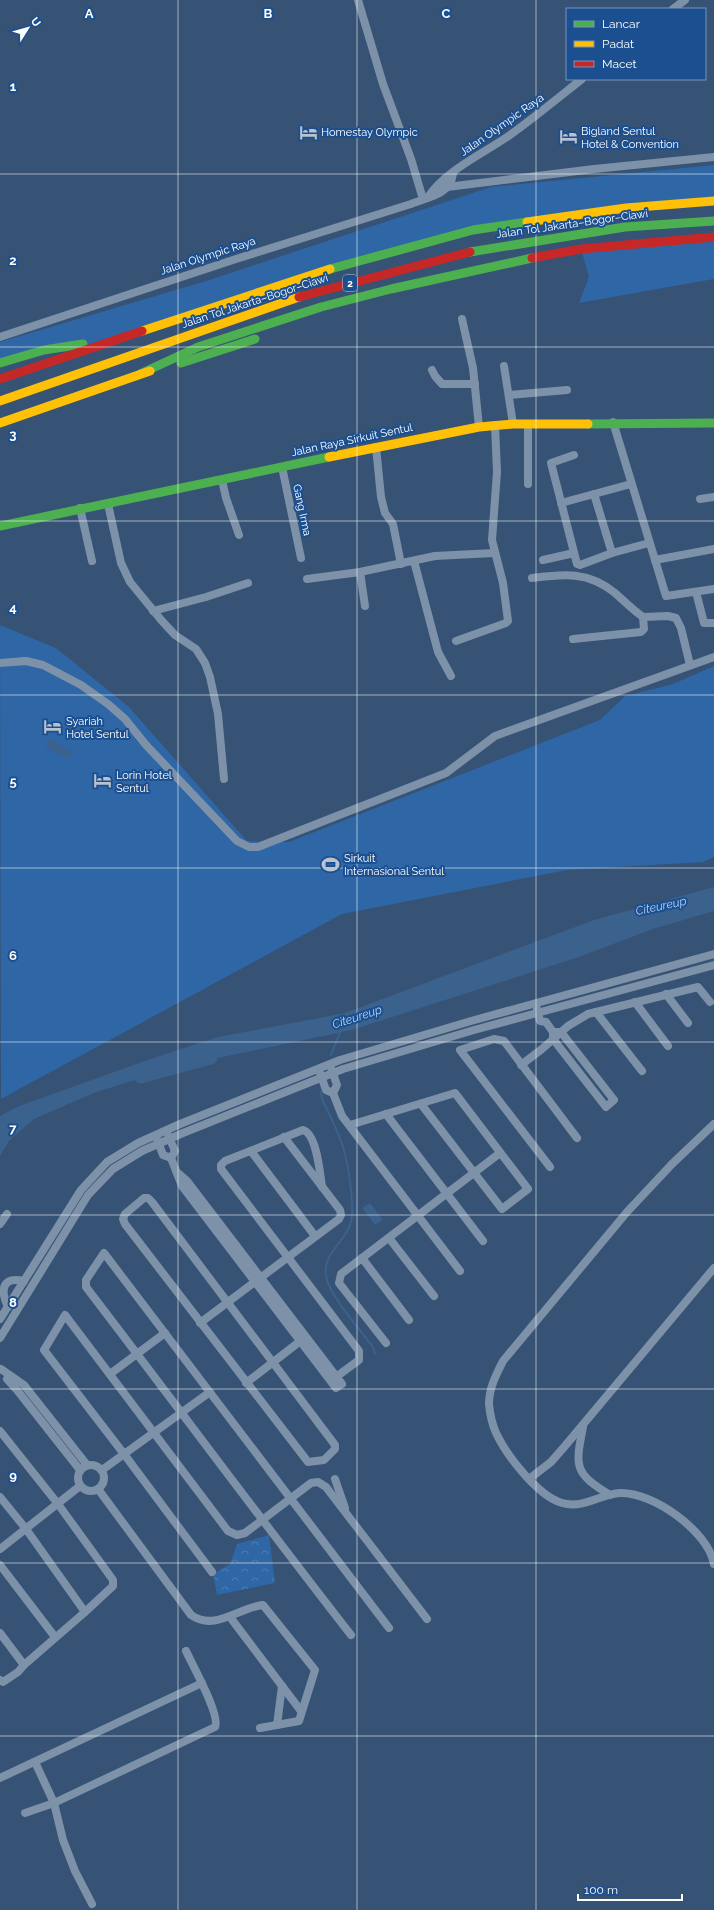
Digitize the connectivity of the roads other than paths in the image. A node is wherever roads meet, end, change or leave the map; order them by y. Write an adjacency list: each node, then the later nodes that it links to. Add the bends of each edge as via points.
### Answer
1 (358, 0): 8 (street, via 383,84)
2 (685, 0): 3 (street)
3 (674, 8)
4 (581, 80): 6 (street, Jalan Olympic Raya, via 510,135)
5 (714, 157): 7 (street)
6 (453, 174): 7 (street, Jalan Olympic Raya, via 452,181); 8 (street, Jalan Olympic Raya, via 446,176)
7 (447, 187): 8 (street, Jalan Olympic Raya, via 436,196)
8 (426, 198): 16 (street, Jalan Olympic Raya)
9 (714, 201): 17 (main road, Jalan Tol Jakarta–Bogor–Ciawi / 2, via 626,208 473,230 291,280)
10 (714, 220): 26 (main road, Jalan Tol Jakarta–Bogor–Ciawi / 2, via 624,227 472,251 389,272 303,296)
11 (714, 236): 12 (main road, via 581,249)
12 (390, 289): 14 (main road); 21 (main road, via 321,307 198,347)
13 (462, 319): 23 (street)
14 (289, 328)
15 (267, 335): 21 (main road, via 203,358)
16 (0, 337)
17 (120, 339): 18 (main road, via 44,350); 22 (main road, Jalan Tol Jakarta–Bogor–Ciawi / 2)
18 (0, 363)
19 (504, 366): 25 (street)
20 (432, 370): 23 (street, via 442,384)
21 (140, 374): 28 (main road)
22 (0, 379)
23 (475, 384): 33 (street)
24 (567, 390): 25 (street)
25 (509, 395): 30 (street)
26 (0, 401)
27 (613, 422): 29 (main road, Jalan Raya Sirkuit Sentul); 31 (main road, Jalan Raya Sirkuit Sentul); 39 (street)
28 (0, 423)
29 (714, 423)
30 (513, 424): 31 (main road, Jalan Raya Sirkuit Sentul); 32 (main road, Jalan Raya Sirkuit Sentul)
31 (528, 424): 38 (street)
32 (495, 425): 33 (main road, Jalan Raya Sirkuit Sentul); 50 (street, via 497,472 492,517)
33 (479, 427): 34 (main road, Jalan Raya Sirkuit Sentul)
34 (376, 447): 36 (main road, Jalan Raya Sirkuit Sentul); 58 (street, via 381,497 385,513 393,524)
35 (574, 456): 43 (street, via 551,463)
36 (282, 467): 37 (main road, Jalan Raya Sirkuit Sentul); 53 (street, Gang Irma)
37 (222, 480): 44 (main road, Jalan Raya Sirkuit Sentul); 47 (street)
38 (528, 484)
39 (631, 484): 40 (street); 48 (street)
40 (594, 494): 43 (street); 52 (street)
41 (714, 497): 42 (street)
42 (700, 498)
43 (561, 503): 51 (street)
44 (108, 504): 45 (main road, Jalan Raya Sirkuit Sentul); 66 (street, via 125,573)
45 (80, 508): 46 (main road, Jalan Raya Sirkuit Sentul); 56 (street)
46 (0, 526)
47 (239, 535)
48 (649, 543): 52 (street); 55 (street)
49 (714, 549): 55 (street)
50 (494, 552): 57 (street, via 435,556); 70 (street, via 503,583 508,621)
51 (574, 553): 52 (street, via 580,565); 54 (street)
52 (612, 553)
53 (301, 558)
54 (543, 560)
55 (655, 560): 64 (street, via 666,596)
56 (92, 561)
57 (414, 561): 58 (street); 74 (street, via 438,652)
58 (401, 564): 59 (street)
59 (360, 572): 61 (street); 65 (street)
60 (532, 578): 67 (street, via 567,574 587,578 614,593)
61 (306, 579)
62 (248, 583): 66 (street, via 211,596)
63 (714, 589): 64 (street)
64 (696, 592): 68 (street, via 703,621 706,624)
65 (365, 606)
66 (153, 611): 75 (street, via 175,635 196,649 205,663 218,714)
67 (643, 617): 69 (street, via 644,629 641,632); 73 (street, via 676,618)
68 (714, 623)
69 (573, 639)
70 (456, 641)
71 (714, 657): 73 (street)
72 (0, 662): 73 (street, via 26,661 43,665 81,685 108,704 125,719 146,746 237,841 249,847 266,845 446,773 495,736)
73 (690, 665)
74 (451, 676)
75 (224, 779)
76 (714, 954): 79 (street)
77 (714, 966): 83 (street)
78 (666, 994): 80 (street); 81 (street, via 698,987); 87 (street)
79 (546, 1002): 82 (street); 83 (street)
80 (635, 1002): 84 (street); 89 (street)
81 (710, 1002)
82 (536, 1004): 85 (street); 90 (street)
83 (548, 1011): 85 (street); 86 (street, via 550,1017)
84 (596, 1012): 88 (street, via 578,1018); 93 (street)
85 (538, 1013): 86 (street, via 540,1021); 94 (street)
86 (546, 1022): 88 (street)
87 (688, 1023)
88 (556, 1035): 88 (street, via 614,1100 606,1107); 91 (street)
89 (668, 1046)
90 (329, 1064): 92 (street); 94 (street)
91 (521, 1065): 104 (street); 110 (street, via 500,1039 460,1050)
92 (318, 1069): 95 (street); 101 (street)
93 (642, 1071)
94 (333, 1073): 95 (street); 96 (street, via 337,1085)
95 (322, 1078): 96 (street, via 326,1090); 105 (street)
96 (333, 1093): 100 (street, via 342,1116)
97 (421, 1104): 98 (street); 108 (street, via 455,1093); 111 (street)
98 (386, 1114): 100 (street); 113 (street)
99 (714, 1124): 151 (street, via 627,1212 503,1361 490,1393 491,1419 509,1456)
100 (350, 1126): 115 (street)
101 (166, 1130): 102 (street); 105 (street)
102 (155, 1135): 106 (street); 125 (street, via 123,1151 93,1175 80,1190)
103 (284, 1137): 107 (street); 112 (street); 112 (street, via 303,1130 311,1136)
104 (577, 1138)
105 (170, 1139): 106 (street); 109 (street, via 174,1151)
106 (158, 1144): 109 (street, via 163,1155); 134 (street, via 113,1169 88,1195)
107 (251, 1151): 117 (street); 120 (street, via 225,1162 221,1169)
108 (500, 1153): 111 (street); 111 (street, via 528,1190 502,1209)
109 (171, 1158): 124 (street, via 182,1186)
110 (550, 1167)
111 (474, 1173): 113 (street)
112 (322, 1187): 117 (street, via 341,1215)
113 (447, 1194): 115 (street); 119 (street)
114 (7, 1214): 116 (street)
115 (418, 1216): 118 (street); 123 (street)
116 (0, 1224)
117 (315, 1236): 120 (street)
118 (389, 1238): 121 (street); 127 (street)
119 (483, 1241)
120 (288, 1257): 124 (street); 135 (street, via 359,1351 359,1360 336,1377)
121 (362, 1258): 131 (street); 136 (street, via 341,1274 339,1282)
122 (714, 1268): 144 (street)
123 (460, 1271)
124 (257, 1279): 128 (street); 135 (street)
125 (24, 1281): 126 (street, via 15,1279); 129 (street)
126 (2, 1285): 129 (street, via 2,1293)
127 (434, 1296)
128 (227, 1302): 132 (street); 132 (street, via 152,1202 144,1198 125,1214 125,1224); 138 (street)
129 (8, 1307): 130 (street)
130 (0, 1319)
131 (409, 1320)
132 (200, 1323): 141 (street)
133 (165, 1333): 137 (street); 137 (street, via 104,1253 86,1280 86,1287); 142 (street)
134 (0, 1338)
135 (303, 1339): 138 (street)
136 (386, 1344)
137 (137, 1354): 140 (street); 143 (street)
138 (273, 1362): 141 (street); 141 (street, via 336,1445 324,1460 308,1462)
139 (0, 1370): 148 (street, via 20,1388)
140 (110, 1374): 146 (street); 147 (street, via 65,1315 44,1350)
141 (246, 1383)
142 (210, 1392): 143 (street); 156 (street)
143 (182, 1412): 146 (street); 159 (street)
144 (583, 1425): 151 (street, via 551,1462); 154 (street, via 577,1454 578,1464 586,1479)
145 (0, 1431): 157 (street)
146 (154, 1432): 147 (street); 159 (street, via 228,1531 237,1535 245,1533)
147 (124, 1454): 149 (street); 164 (street)
148 (84, 1468): 149 (street, via 95,1465); 152 (street, via 78,1478)
149 (102, 1470): 153 (street, via 105,1478)
150 (334, 1479): 158 (street)
151 (529, 1479): 154 (street, via 547,1495 567,1504)
152 (80, 1486): 153 (street, via 87,1491); 157 (street)
153 (98, 1489): 166 (street, via 191,1614 199,1620 208,1622)
154 (610, 1495): 162 (street, via 623,1493 644,1498 678,1516 704,1543 713,1556)
155 (0, 1497): 160 (street)
156 (289, 1498): 158 (street, via 311,1483 318,1482 326,1487); 159 (street); 168 (street)
157 (58, 1504): 160 (street); 165 (street, via 113,1580 113,1586)
158 (348, 1518): 167 (street)
159 (261, 1520): 170 (street)
160 (26, 1529): 161 (street); 165 (street)
161 (0, 1549)
162 (714, 1564)
163 (0, 1565): 171 (street)
164 (212, 1572)
165 (85, 1612): 171 (street)
166 (230, 1617): 176 (street); 177 (street, via 263,1605 315,1670)
167 (427, 1619)
168 (389, 1628)
169 (0, 1633): 173 (street)
170 (351, 1635)
171 (55, 1637): 173 (street)
172 (186, 1651): 175 (street)
173 (24, 1665): 174 (street, via 4,1682)
174 (0, 1680)
175 (202, 1683): 180 (street); 182 (street, via 217,1720 215,1727)
176 (282, 1686): 177 (street); 178 (street)
177 (301, 1711): 178 (street, via 298,1721)
178 (277, 1725): 179 (street)
179 (260, 1728)
180 (35, 1762): 181 (street); 182 (street)
181 (0, 1778)
182 (54, 1803): 183 (street); 184 (street, via 63,1840)
183 (25, 1813)
184 (92, 1904)

